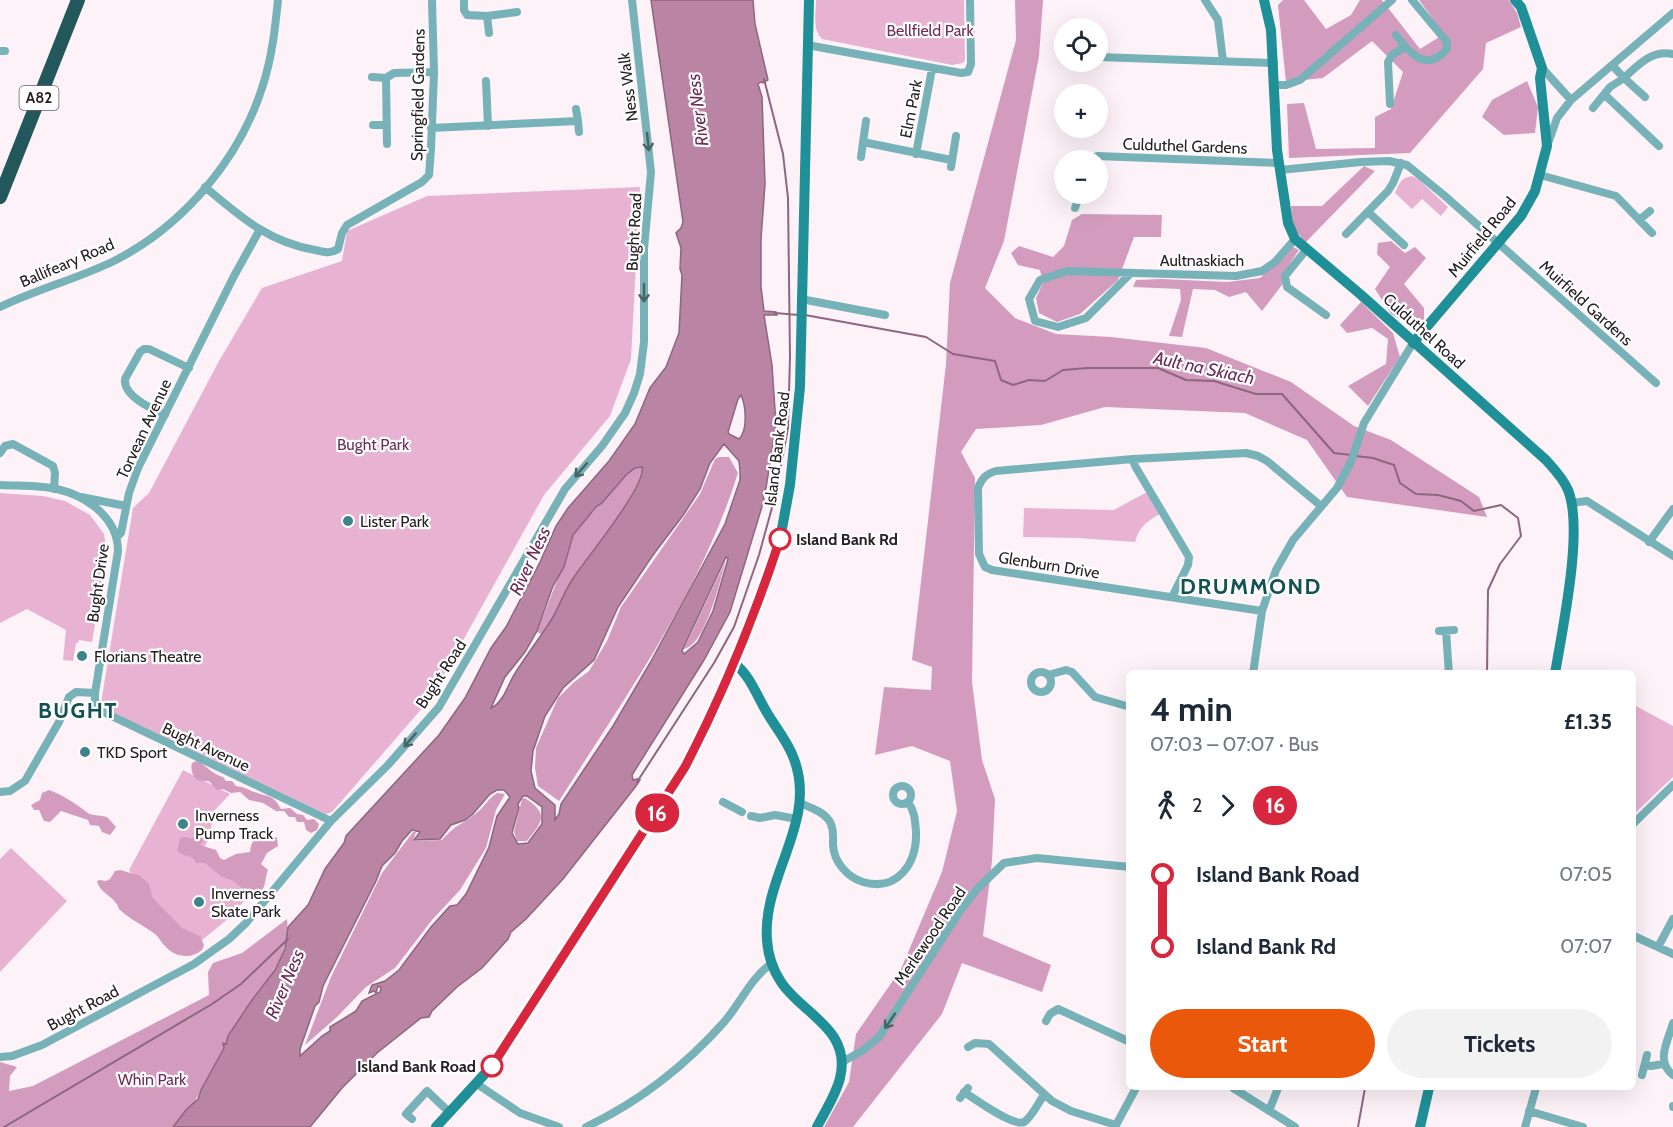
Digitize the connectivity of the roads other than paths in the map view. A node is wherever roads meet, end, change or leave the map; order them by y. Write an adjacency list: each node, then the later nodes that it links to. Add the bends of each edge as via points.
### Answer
1 (78, 0): 59 (highway, A82)
2 (278, 0): 58 (street, Ballifeary Road, via 269,64 257,102 236,146)
3 (432, 0): 27 (street, Springfield Gardens)
4 (464, 0): 15 (street, via 467,15)
5 (632, 0): 56 (street, Ness Walk, one-way to 56)
6 (809, 0): 18 (main road, Island Bank Road)
7 (970, 0): 26 (street, via 968,72)
8 (1205, 0): 22 (street, via 1218,20)
9 (1264, 0): 23 (main road)
10 (1392, 0): 32 (street, via 1300,80)
11 (1412, 0): 19 (street, via 1447,42 1447,49 1434,61 1416,57)
12 (1515, 0): 25 (main road, Muirfield Road)
13 (518, 12): 15 (street)
14 (1673, 13): 24 (street)
15 (487, 16): 16 (street)
16 (489, 33)
17 (1396, 35): 19 (street)
18 (807, 45): 26 (street); 74 (main road, Island Bank Road)
19 (1405, 47): 36 (street, via 1388,62)
20 (1673, 54): 30 (street, via 1649,56)
21 (1108, 57): 22 (street)
22 (1224, 61): 23 (street)
23 (1274, 63): 32 (main road)
24 (1612, 65): 30 (street); 35 (street)
25 (1542, 68): 35 (street); 49 (main road, Muirfield Road)
26 (932, 69): 51 (street, Elm Park)
27 (434, 72): 29 (street, via 394,73); 44 (street, Springfield Gardens)
28 (372, 77): 29 (street)
29 (386, 78): 42 (street)
30 (1624, 78): 33 (street); 34 (street)
31 (486, 81): 43 (street)
32 (1275, 86): 55 (main road)
33 (1605, 95): 37 (street); 50 (street)
34 (1645, 97)
35 (1571, 100): 49 (street, via 1557,118)
36 (1390, 104)
37 (1593, 108)
38 (576, 109): 39 (street)
39 (578, 121): 43 (street); 45 (street)
40 (866, 121): 47 (street)
41 (373, 125): 42 (street)
42 (387, 125): 48 (street)
43 (488, 126): 44 (street)
44 (432, 128): 65 (street, Springfield Gardens, via 426,180 354,220 344,229 338,249 329,253 289,244)
45 (579, 132)
46 (956, 136): 51 (street, Elm Park, via 951,164)
47 (863, 142): 51 (street, Elm Park); 52 (street)
48 (387, 144)
49 (1547, 146): 57 (main road, Muirfield Road)
50 (1659, 146)
51 (916, 154)
52 (861, 157)
53 (1108, 157): 55 (street, Culduthel Gardens)
54 (1401, 163): 55 (street, Culduthel Gardens); 63 (street, via 1394,183); 69 (street, Muirfield Gardens, via 1414,169)
55 (1280, 166): 68 (main road)
56 (651, 172): 111 (street, Bught Road, one-way to 111, via 644,249 644,342 634,393 625,413 565,489 439,707 388,765)
57 (1540, 175): 64 (street, via 1616,196); 69 (main road, Muirfield Road, via 1529,204)
58 (205, 187): 65 (street); 73 (street, Ballifeary Road, via 185,209 123,256)
59 (0, 197)
60 (1076, 204): 61 (street)
61 (1075, 208)
62 (1650, 211): 64 (street)
63 (1368, 212): 67 (street); 70 (street)
64 (1640, 220): 66 (street)
65 (260, 231): 78 (street, Torvean Avenue)
66 (1652, 233)
67 (1346, 234)
68 (1294, 239): 71 (main road, Culduthel Road); 72 (street, Aultnaskiach, via 1262,271 1236,276)
69 (1498, 244): 77 (main road, Muirfield Road); 79 (street, Muirfield Gardens)
70 (1404, 245)
71 (1306, 250): 76 (street, via 1285,276 1287,287); 77 (main road, Culduthel Road)
72 (1131, 273): 72 (street, Aultnaskiach, via 1086,318 1058,327 1035,321 1029,299 1040,280 1067,270)
73 (0, 307)
74 (801, 309): 75 (street); 96 (main road, Island Bank Road, via 800,387 781,534)
75 (885, 315)
76 (1326, 315)
77 (1413, 343): 86 (main road, Culduthel Road, via 1546,460 1565,484); 88 (street, via 1364,423 1337,488)
78 (189, 368): 80 (street, Torvean Avenue); 80 (street, Torvean Avenue, via 149,349 140,352 124,384 143,404)
79 (1656, 383)
80 (165, 415): 87 (street, Torvean Avenue, via 138,468)
81 (0, 453): 84 (street, via 13,444 53,466)
82 (1133, 459): 88 (street, Glenburn Drive, via 1252,454); 93 (street, via 1189,557); 93 (street, Glenburn Drive, via 988,473 978,488 979,554 985,567 992,570)
83 (0, 485): 84 (street, Bught Drive)
84 (54, 489): 85 (street, Bught Drive)
85 (76, 496): 87 (street); 90 (street, Bught Drive, via 100,512)
86 (1571, 503): 91 (street, via 1587,501); 99 (main road, Culduthel Road, via 1572,552)
87 (126, 506): 90 (street, Torvean Avenue)
88 (1321, 506): 94 (street, via 1284,554)
89 (1673, 509): 91 (street)
90 (117, 537): 101 (street, Bught Drive)
91 (1649, 542): 92 (street)
92 (1673, 556)
93 (1172, 597): 94 (street, Glenburn Drive)
94 (1262, 611): 97 (street)
95 (1447, 631): 98 (street)
96 (734, 663): 107 (main road, via 746,674 794,757); 130 (main road, Island Bank Road, via 685,767 514,1035)
97 (1254, 670)
98 (1449, 670)
99 (1556, 670)
100 (1048, 675): 102 (street, via 1072,672 1095,697)
101 (95, 693): 104 (street, via 72,694 25,781 10,791); 111 (street, Bught Avenue, via 96,705 105,715)
102 (1126, 706)
103 (1673, 785): 112 (street)
104 (0, 792)
105 (723, 802): 108 (street)
106 (908, 802): 107 (street, via 915,814 914,856 900,875 878,884 852,878 845,872 834,854 833,829 828,819)
107 (800, 803): 110 (main road)
108 (742, 812)
109 (750, 816): 110 (street, via 774,814)
110 (797, 819): 118 (main road, via 770,900 767,940)
111 (330, 821): 124 (street, Bught Road, via 246,922 206,956 42,1045)
112 (1636, 821)
113 (1126, 867): 125 (street, Merlewood Road, one-way to 125, via 1037,858 1004,863 960,910 879,1037)
114 (1673, 919): 116 (street)
115 (1636, 937): 116 (street)
116 (1658, 947): 117 (street)
117 (1673, 954)
118 (771, 964): 125 (main road, via 782,984 824,1023 835,1039); 145 (street, via 695,1052 654,1087)
119 (1046, 1021): 121 (street, via 1058,1009)
120 (1673, 1023): 126 (street)
121 (1126, 1040)
122 (968, 1047): 137 (street, via 982,1042 996,1048)
123 (1647, 1055): 127 (street)
124 (0, 1057)
125 (842, 1062): 146 (main road, via 836,1090)
126 (1664, 1064): 127 (street); 129 (street)
127 (1645, 1065): 128 (street)
128 (1642, 1075)
129 (1673, 1075)
130 (477, 1084): 140 (main road, Island Bank Road); 144 (street, via 520,1113)
131 (1135, 1090): 142 (street)
132 (1236, 1090): 138 (street)
133 (1277, 1090): 138 (street)
134 (1429, 1090): 148 (main road)
135 (1535, 1090): 139 (street)
136 (964, 1093): 137 (street, via 1019,1124 1029,1117)
137 (1044, 1095): 142 (street, via 1071,1112)
138 (1269, 1111): 147 (street)
139 (1529, 1111): 149 (street); 150 (street)
140 (450, 1113): 141 (street, via 428,1091 406,1114); 143 (main road, Island Bank Road)
141 (412, 1119)
142 (1115, 1126)
143 (436, 1127)
144 (559, 1127)
145 (586, 1127)
146 (817, 1127)
147 (1295, 1127)
148 (1420, 1127)
149 (1525, 1127)
150 (1583, 1127)

